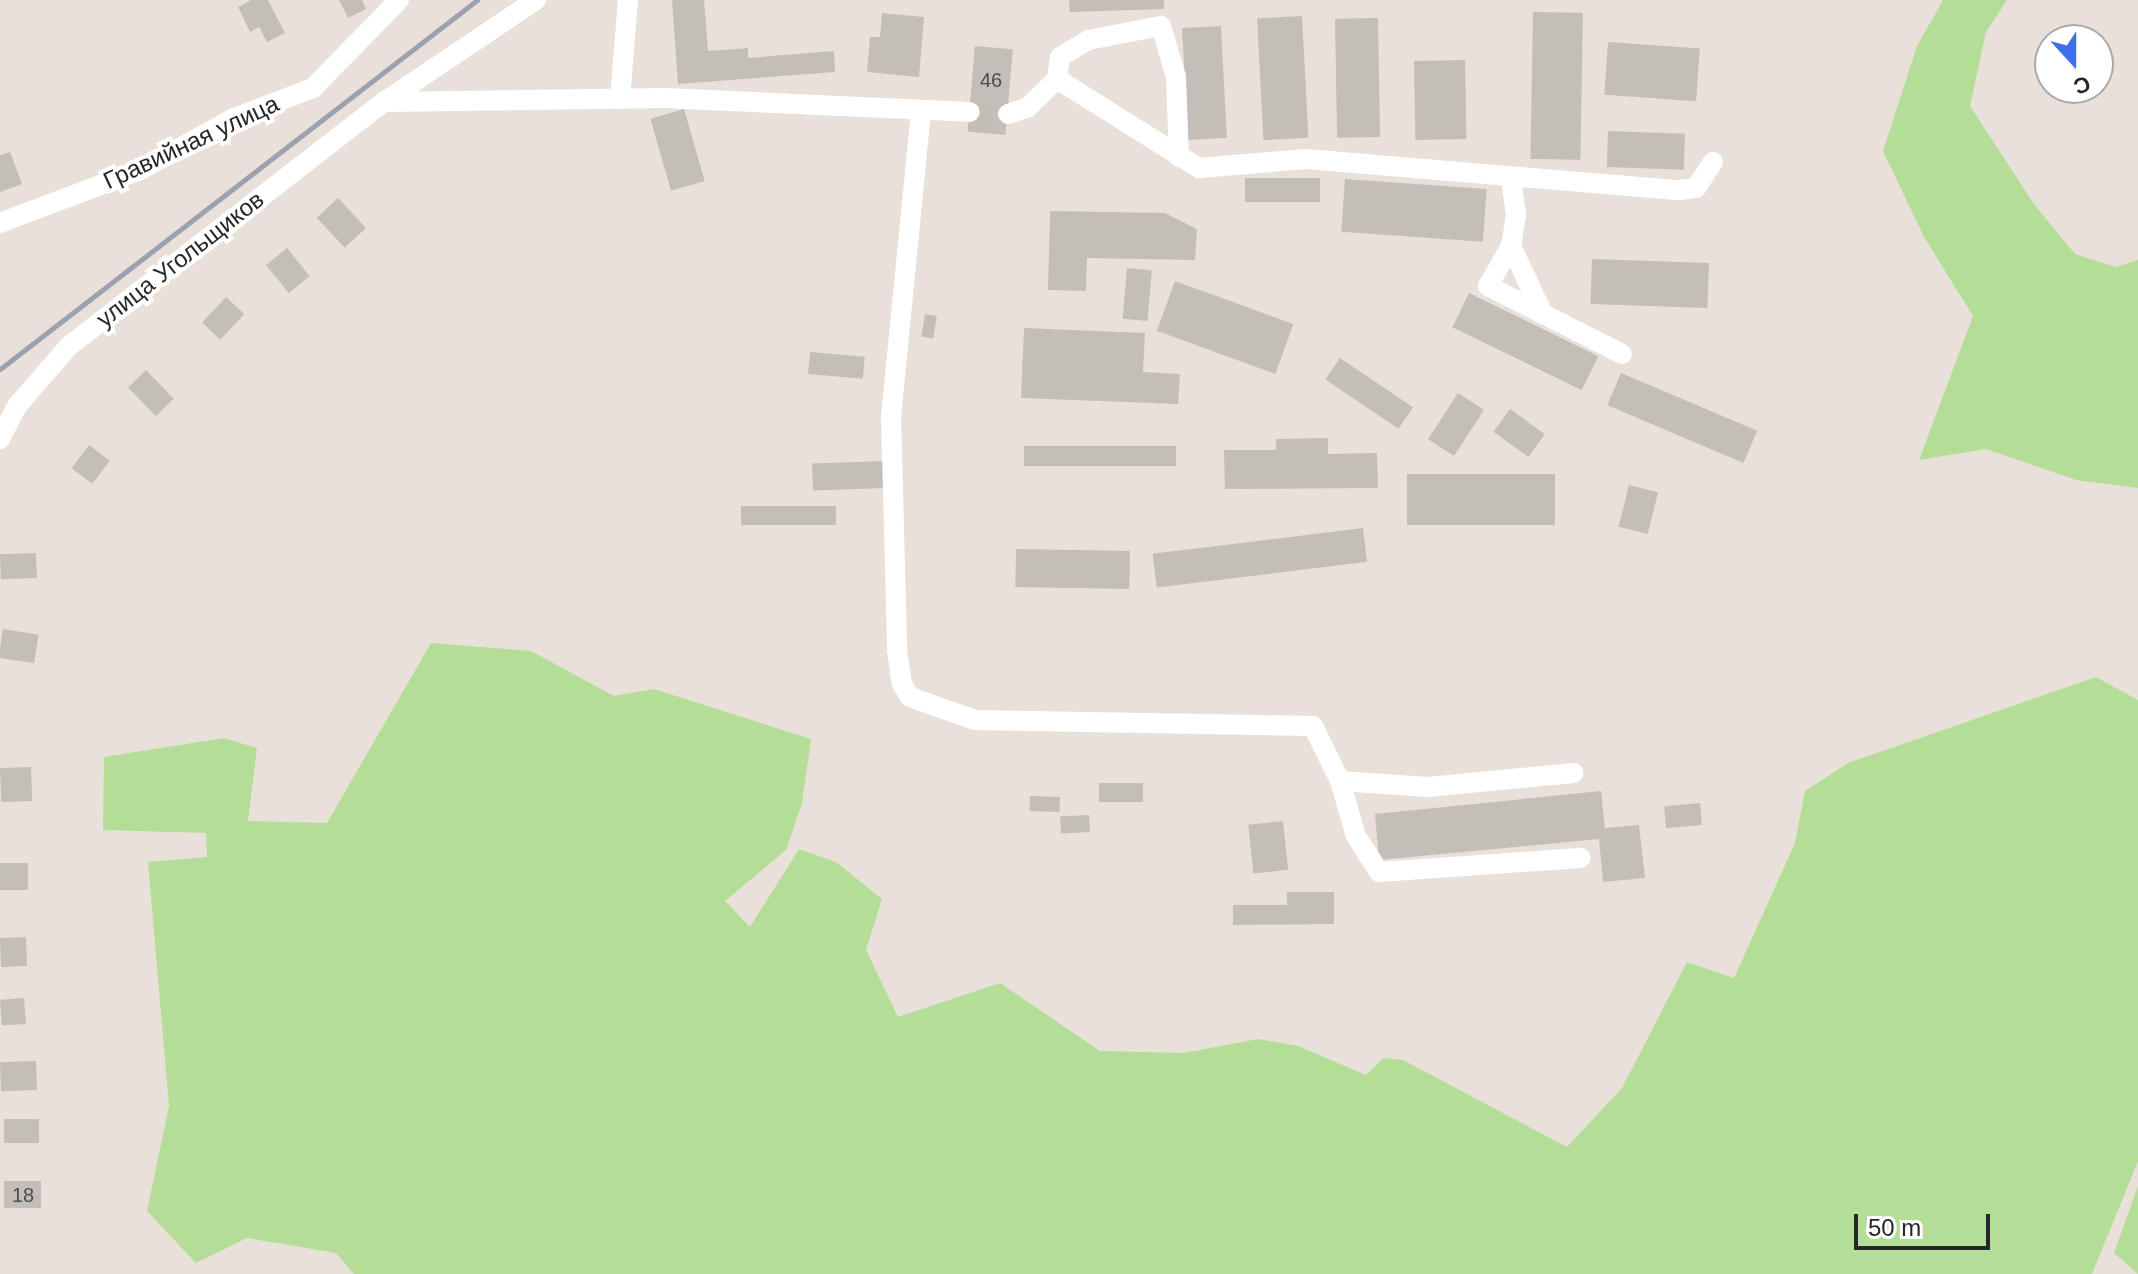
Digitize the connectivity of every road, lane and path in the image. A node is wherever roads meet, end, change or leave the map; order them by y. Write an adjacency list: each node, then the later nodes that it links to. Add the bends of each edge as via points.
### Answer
1 (399, 0): 13 (street, Гравийная улица, via 313,88 234,118 140,170)
2 (536, 0): 6 (street, улица Угольщиков)
3 (628, 0): 5 (street)
4 (1057, 79): 9 (street, via 1027,108); 10 (street); 10 (street, via 1060,57 1088,40 1161,26 1176,77)
5 (620, 99): 6 (street); 7 (street)
6 (384, 102): 17 (street, улица Угольщиков, via 69,346 17,406)
7 (921, 111): 8 (street); 19 (street, via 891,415 902,684 910,697 975,720 1313,726)
8 (970, 112)
9 (1008, 114)
10 (1179, 157): 12 (street, via 1199,168 1306,159 1477,171)
11 (1713, 162): 12 (street, via 1696,188)
12 (1511, 179): 14 (street, via 1516,215)
13 (0, 223)
14 (1511, 246): 15 (street); 15 (street, via 1488,286)
15 (1543, 314): 16 (street)
16 (1622, 354)
17 (0, 439)
18 (1573, 773): 19 (street, via 1428,787)
19 (1340, 781): 20 (street, via 1356,836 1379,872)
20 (1581, 858)

